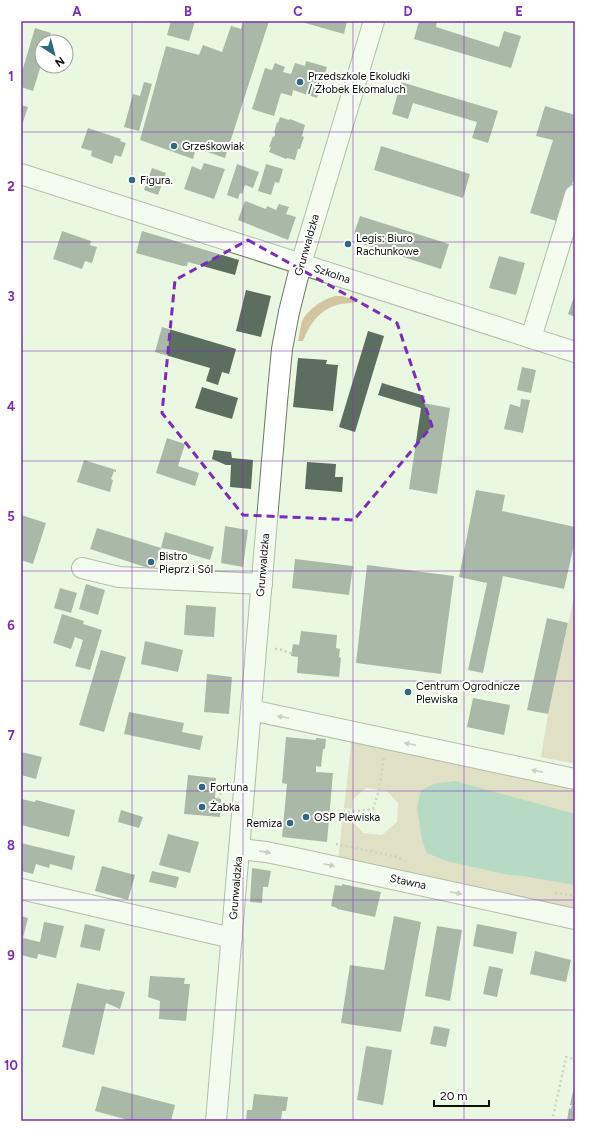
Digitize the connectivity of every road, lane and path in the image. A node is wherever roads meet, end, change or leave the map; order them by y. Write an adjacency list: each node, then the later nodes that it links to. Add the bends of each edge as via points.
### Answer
1 (374, 21): 4 (street, Grunwaldzka)
2 (21, 174): 4 (street, Szkolna)
3 (575, 195): 5 (street)
4 (301, 264): 5 (street, Szkolna); 8 (street, Grunwaldzka, via 282,348)
5 (531, 338): 6 (street, Szkolna)
6 (575, 352)
7 (82, 568): 8 (street, via 119,577)
8 (262, 584): 11 (street, Grunwaldzka)
9 (268, 648): 10 (path)
10 (292, 653)
11 (251, 710): 12 (street, one-way to 11); 17 (street, Grunwaldzka)
12 (386, 739): 13 (street, one-way to 12); 16 (path, via 379,790 373,809)
13 (575, 779)
14 (223, 790): 15 (path)
15 (218, 799)
16 (338, 811)
17 (240, 849): 19 (street, Stawna, one-way to 19, via 266,852); 20 (street, Grunwaldzka)
18 (21, 889): 20 (street)
19 (575, 919)
20 (232, 938): 22 (street, Grunwaldzka)
21 (575, 1059): 23 (path, via 566,1057)
22 (216, 1121)
23 (552, 1121)

